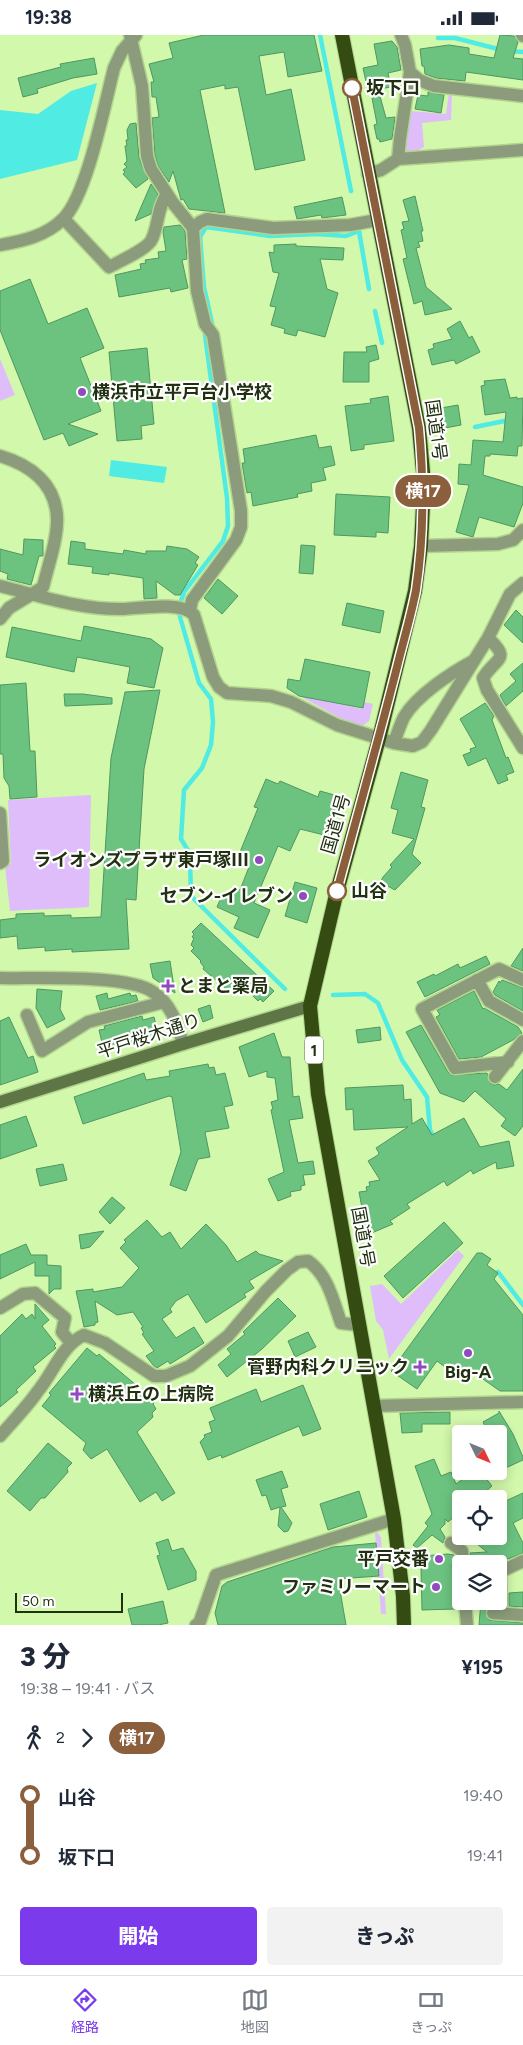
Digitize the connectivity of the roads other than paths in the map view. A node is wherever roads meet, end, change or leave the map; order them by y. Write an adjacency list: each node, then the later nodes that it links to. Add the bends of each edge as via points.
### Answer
1 (342, 35): 8 (highway, 国道1号 / 1)
2 (400, 35): 4 (street)
3 (132, 37): 9 (street, via 142,86 146,156); 10 (street, via 114,68 83,184 75,204)
4 (410, 72): 5 (street, via 418,80 434,86); 7 (street)
5 (523, 96)
6 (523, 150): 7 (street)
7 (398, 159): 8 (street, via 381,171)
8 (368, 174): 11 (highway, 国道1号 / 1)
9 (167, 194): 10 (street, via 152,241 109,267); 12 (street)
10 (64, 219): 13 (street, via 45,233)
11 (377, 220): 12 (street, via 350,225 273,228 208,219); 16 (highway, 国道1号 / 1, via 419,428 423,472)
12 (193, 228): 20 (street, via 197,291 205,324 213,335 241,527 225,558 192,600)
13 (0, 245)
14 (0, 456): 19 (street, via 18,461 45,483 57,517 43,587)
15 (523, 530): 16 (street, via 513,540 498,544)
16 (421, 546): 24 (highway, 国道1号 / 1, via 415,591)
17 (523, 583): 22 (street, via 510,594)
18 (0, 586): 19 (street)
19 (32, 594): 20 (street, via 107,609 176,606); 21 (street, via 9,608)
20 (190, 611): 24 (street, via 213,677 227,693 271,696 292,702 337,725)
21 (0, 619)
22 (488, 638): 23 (street); 26 (street, via 501,654 483,678)
23 (474, 661): 25 (street, via 442,679 408,711); 25 (street, via 422,742 413,745)
24 (379, 739): 25 (street); 33 (highway, 国道1号 / 1, via 336,895)
25 (394, 743)
26 (523, 748)
27 (0, 813): 28 (street, via 3,861)
28 (0, 863)
29 (0, 978): 32 (street, via 113,980 136,984 152,991)
30 (477, 980): 31 (street, via 500,969); 35 (street, via 489,1001); 38 (street, via 422,1009 455,1067)
31 (523, 980)
32 (164, 1002): 34 (street, via 88,1022 42,1051); 37 (street, via 172,1011)
33 (310, 1006): 37 (main road, 平戸桜木通り); 42 (highway, 国道1号 / 1, via 318,1094)
34 (27, 1015)
35 (523, 1020)
36 (523, 1041): 38 (street)
37 (183, 1043): 40 (main road, 平戸桜木通り)
38 (508, 1062): 39 (street)
39 (495, 1077)
40 (0, 1102)
41 (0, 1308): 43 (street, via 22,1294 35,1293 65,1318 62,1332)
42 (359, 1325): 43 (street, via 341,1323 326,1279 308,1261 298,1262 287,1270 228,1336 190,1366 166,1376 154,1377 106,1343 84,1335); 45 (highway, 国道1号 / 1)
43 (71, 1343): 46 (street, via 38,1392)
44 (523, 1402): 45 (street)
45 (374, 1406): 47 (highway, 国道1号 / 1)
46 (0, 1435)
47 (394, 1519): 52 (street, via 216,1575); 53 (highway, 国道1号 / 1)
48 (451, 1543): 49 (street, via 462,1551)
49 (462, 1555)
50 (523, 1561): 51 (street, via 500,1572 497,1613)
51 (523, 1615)
52 (196, 1625)
53 (404, 1625)

